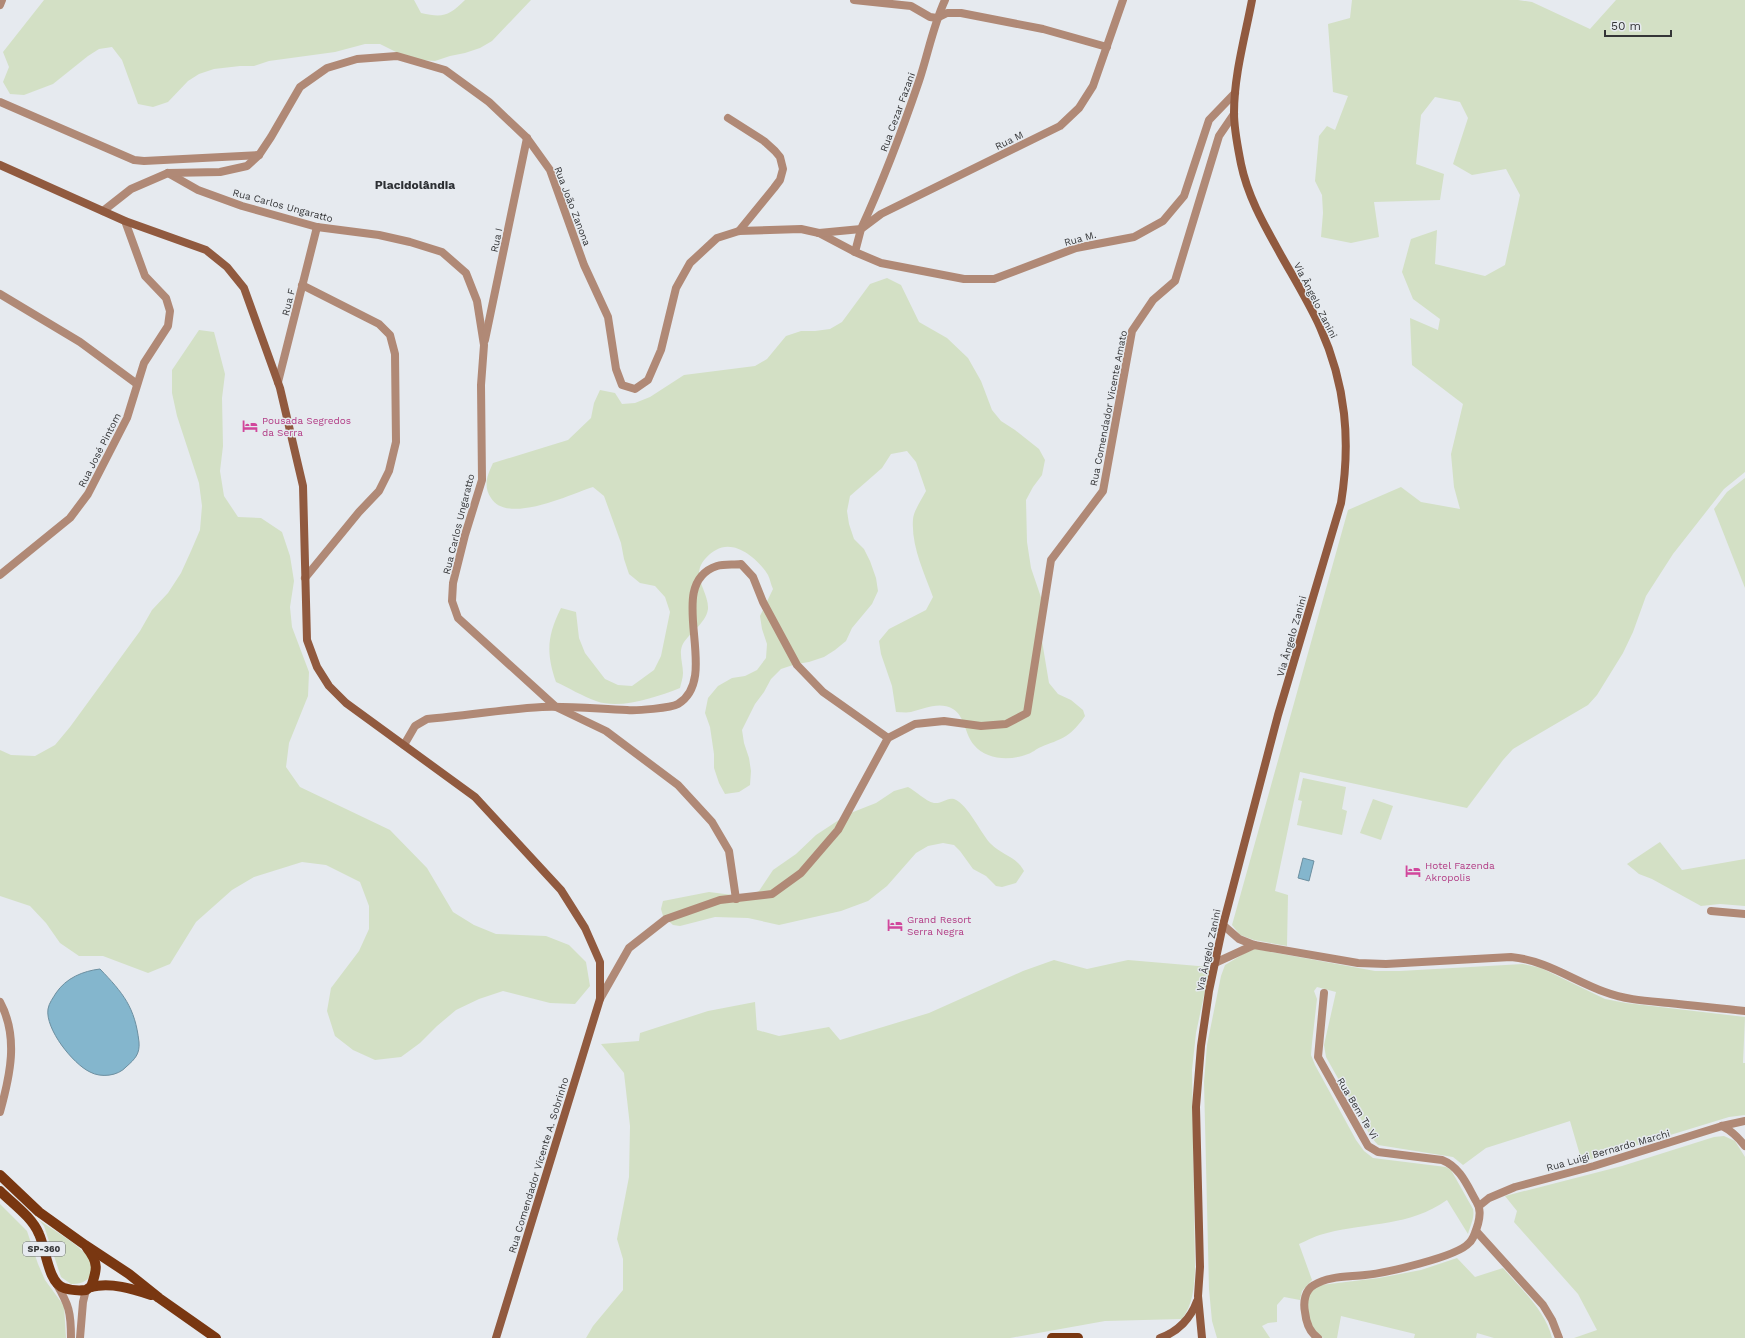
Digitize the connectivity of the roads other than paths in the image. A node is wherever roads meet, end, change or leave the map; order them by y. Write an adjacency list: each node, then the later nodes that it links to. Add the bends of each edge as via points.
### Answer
1 (2, 0): 6 (street)
2 (854, 0): 7 (street, via 911,6 930,17)
3 (946, 0): 7 (street, Rua Cezar Fazani)
4 (1123, 0): 8 (street, Rua M)
5 (1252, 0): 9 (street, Via Ângelo Zanini, via 1238,66)
6 (0, 5)
7 (937, 18): 8 (street, via 947,13 961,13 1043,29); 20 (street, Rua Cezar Fazani, via 919,80 883,181)
8 (1107, 47): 20 (street, Rua M, via 1093,86 1079,108 1060,126 881,214)
9 (1236, 93): 11 (street, Via Ângelo Zanini); 23 (street, Rua M., via 1209,120 1184,196 1163,221 1134,236 1076,248 994,279 964,279 882,263)
10 (0, 102): 14 (street, via 134,160)
11 (1234, 114): 32 (street, Rua Comendador Vicente Amato, via 1219,136 1175,281 1153,300 1132,331 1103,491 1050,560 1027,712 1006,724 981,726 944,721 915,724); 37 (street, Via Ângelo Zanini, via 1241,165 1257,210 1319,326 1339,378 1344,405 1346,453 1341,503 1278,715)
12 (728, 118): 21 (street, via 775,151 780,157 783,169 777,184)
13 (527, 138): 14 (street, Rua João Zanona, via 489,102 445,70 397,56 357,59 327,68 300,87); 21 (street, Rua João Zanona, via 550,170 584,265 608,317 616,369 622,385 635,389 648,380 661,350 676,288 690,263 717,238); 26 (street, Rua I)
14 (259, 155): 16 (street, Rua João Zanona, via 248,166 220,172)
15 (0, 165): 17 (street, Rua Comendador Vicente A. Sobrinho)
16 (168, 173): 17 (street, Rua João Zanona, via 131,189); 19 (street, Rua Carlos Ungaratto, via 198,190 242,206)
17 (103, 211): 18 (street, Rua Comendador Vicente A. Sobrinho)
18 (125, 221): 27 (street, Rua Comendador Vicente A. Sobrinho, via 206,250 227,267 244,288); 28 (street, Rua José Pintom, via 145,276 166,298 170,311 168,326 144,363)
19 (317, 227): 24 (street, Rua F); 26 (street, Rua Carlos Ungaratto, via 379,235 442,252 466,273 477,301)
20 (861, 229): 22 (street); 23 (street)
21 (740, 231): 22 (street, Rua João Zanona, via 801,229)
22 (819, 233): 23 (street, Rua João Zanona)
23 (854, 252)
24 (302, 285): 27 (street, Rua F); 30 (street, via 379,324 390,334 395,354 396,442 389,471 379,491)
25 (0, 294): 28 (street, via 80,342)
26 (484, 345): 31 (street, Rua Carlos Ungaratto, via 481,385 482,480 453,583 452,601 458,618)
27 (278, 382): 30 (street, Rua Comendador Vicente A. Sobrinho, via 303,486)
28 (137, 384): 29 (street, Rua José Pintom, via 127,418 88,494 70,518)
29 (0, 575)
30 (305, 578): 33 (street, Rua Comendador Vicente A. Sobrinho, via 307,640 317,667 329,686 346,703)
31 (556, 707): 32 (street, via 638,711 678,704 689,692 696,673 693,602 695,585 702,575 717,566 741,564 753,577 763,602 797,666 823,692); 33 (street, via 427,719 415,726); 34 (street, Rua Carlos Ungaratto, via 606,731 678,785 712,822 729,851)
32 (888, 738): 34 (street, via 838,830 801,873 772,894)
33 (404, 745): 41 (street, Rua Comendador Vicente A. Sobrinho, via 475,797 561,890 585,928 600,962)
34 (736, 899): 41 (street, via 720,900 666,919 629,948)
35 (1711, 911): 36 (street)
36 (1745, 914)
37 (1223, 925): 38 (street, via 1239,939); 39 (street, Via Ângelo Zanini)
38 (1254, 945): 39 (street); 43 (street, via 1358,963 1526,958 1620,997)
39 (1216, 962): 55 (street, Via Ângelo Zanini, via 1209,991 1198,1074)
40 (1324, 994): 50 (street, Rua Bem Te Vi, via 1318,1058 1368,1146 1378,1152 1442,1160 1451,1164 1459,1171)
41 (600, 999): 60 (street, Rua Comendador Vicente A. Sobrinho)
42 (0, 1002): 44 (street, via 12,1039 7,1089)
43 (1745, 1011)
44 (0, 1112)
45 (1745, 1122): 46 (street, Rua Luigi Bernardo Marchi)
46 (1722, 1126): 47 (street, via 1738,1137); 50 (street, Rua Luigi Bernardo Marchi, via 1594,1166 1515,1187 1489,1198)
47 (1745, 1146)
48 (0, 1175): 52 (main road, SP-360, via 39,1212)
49 (0, 1191): 53 (main road, SP-360, via 32,1223 39,1234)
50 (1480, 1206): 51 (street)
51 (1476, 1231): 65 (street, via 1464,1247 1421,1264 1313,1285 1305,1296 1304,1309 1309,1329); 66 (street, via 1543,1305)
52 (85, 1245): 54 (main road, SP-360, via 96,1265 96,1274); 56 (main road, SP-360, via 129,1274)
53 (56, 1283): 54 (main road, SP-360, via 63,1288); 57 (street, via 68,1303)
54 (88, 1288): 56 (main road, SP-360, via 130,1288); 58 (street, via 83,1302)
55 (1198, 1296): 63 (street, Via Ângelo Zanini, via 1194,1309 1186,1320 1174,1331); 64 (street, Via Ângelo Zanini)
56 (159, 1298): 59 (main road, SP-360)
57 (71, 1338)
58 (80, 1338)
59 (216, 1338)
60 (496, 1338)
61 (1052, 1338): 62 (main road)
62 (1078, 1338)
63 (1160, 1338)
64 (1202, 1338)
65 (1318, 1338)
66 (1559, 1338)

